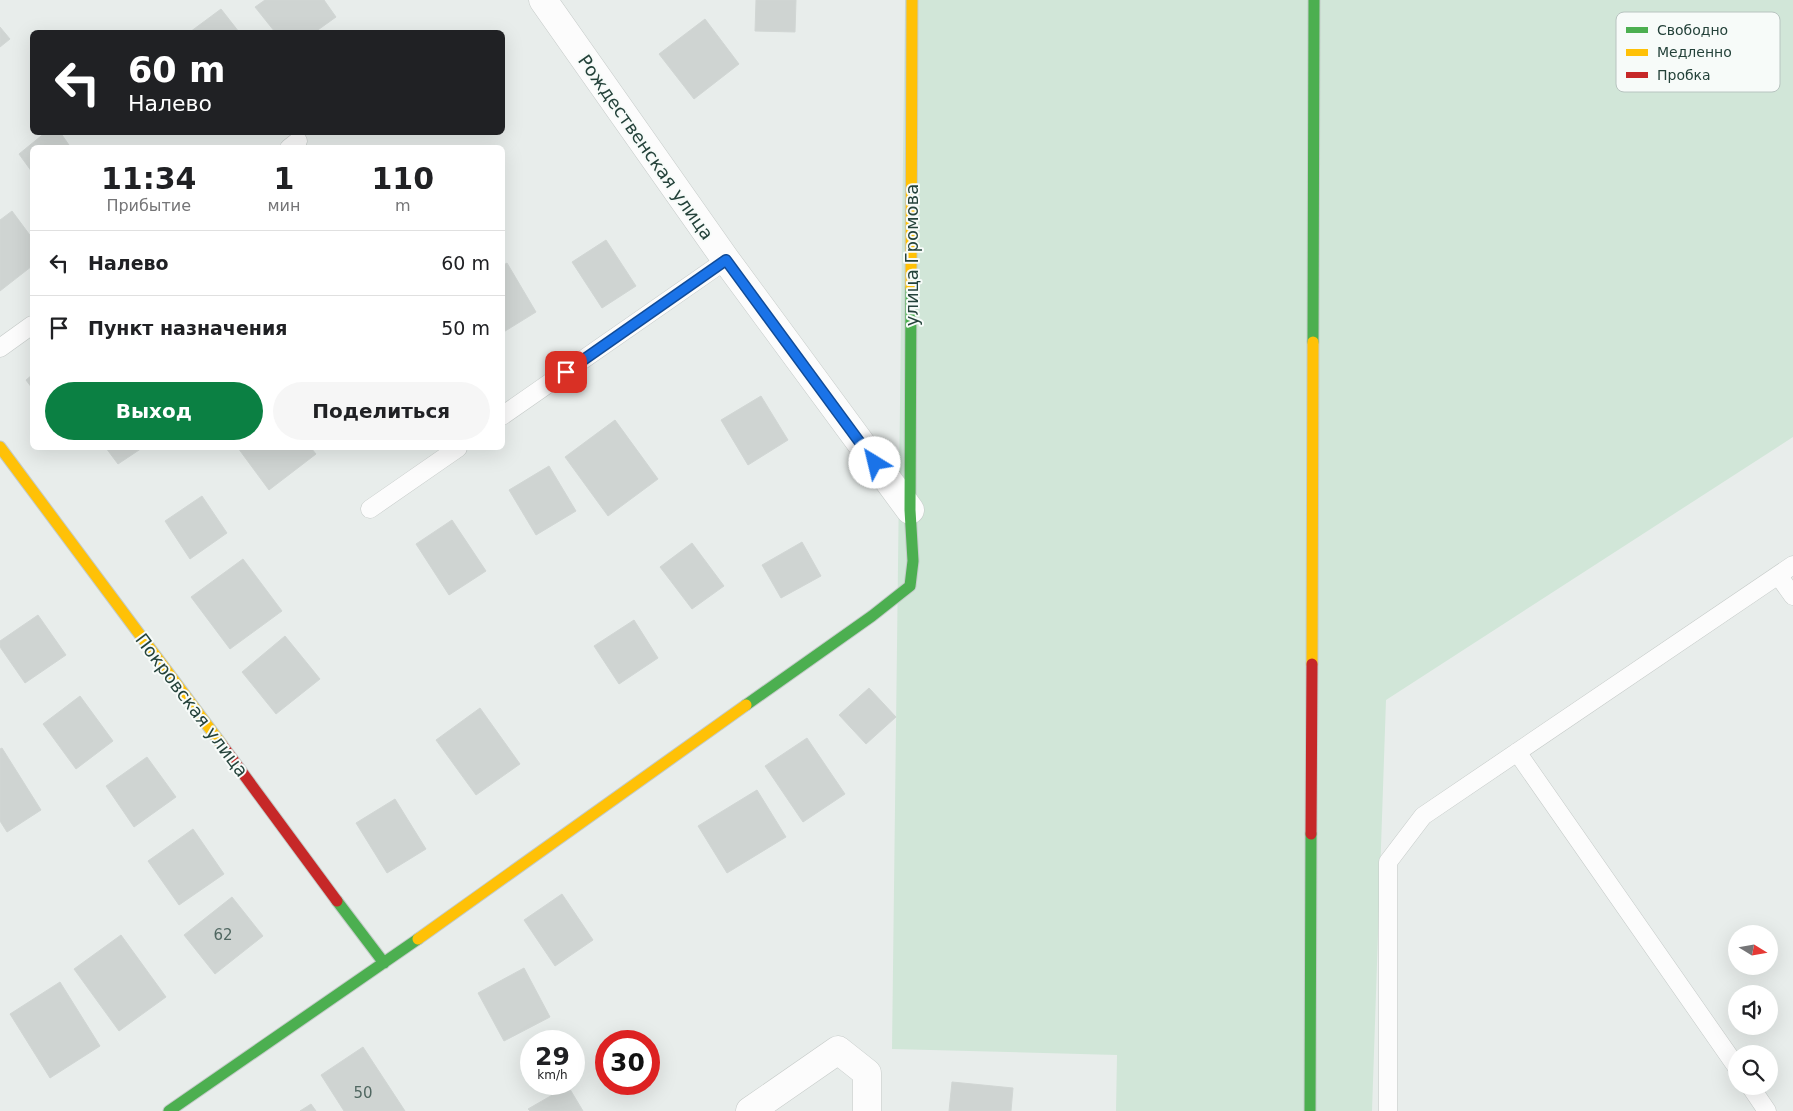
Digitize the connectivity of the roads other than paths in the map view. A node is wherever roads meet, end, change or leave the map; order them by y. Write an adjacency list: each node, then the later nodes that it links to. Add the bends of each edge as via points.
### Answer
1 (543, 0): 4 (street, Рождественская улица)
2 (912, 0): 11 (street, улица Громова)
3 (1314, 0): 22 (street)
4 (726, 260): 7 (lane); 11 (street, Рождественская улица)
5 (30, 326): 6 (lane)
6 (0, 348)
7 (505, 414)
8 (0, 447): 16 (street, Покровская улица)
9 (455, 450): 10 (lane)
10 (370, 509)
11 (910, 510): 16 (street, улица Громова, via 913,561 910,586)
12 (1793, 565): 13 (lane)
13 (1778, 575): 14 (lane); 15 (lane)
14 (1793, 596)
15 (1517, 752): 17 (lane); 23 (lane, via 1423,816 1388,862)
16 (384, 962): 19 (street)
17 (1728, 1055)
18 (1756, 1095): 24 (lane)
19 (169, 1111)
20 (750, 1111): 21 (street, via 838,1050 867,1073)
21 (867, 1111)
22 (1310, 1111)
23 (1388, 1111)
24 (1767, 1111)

